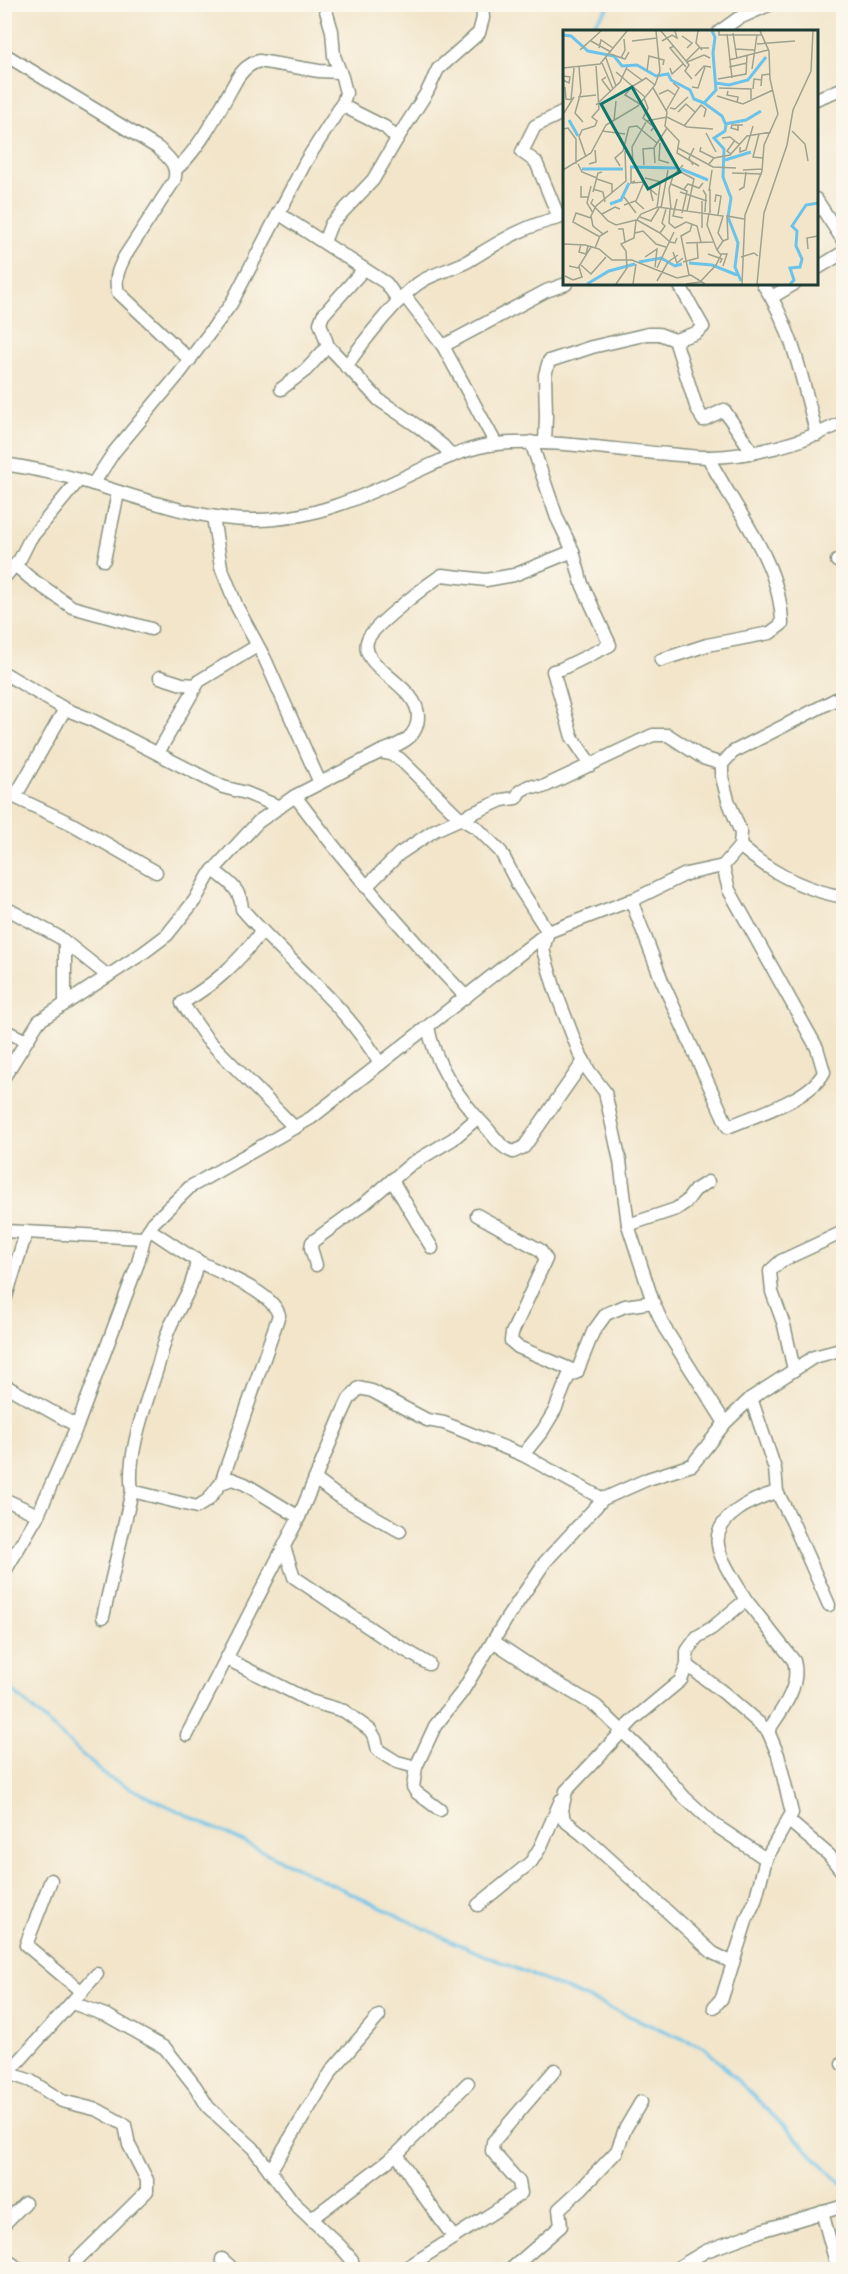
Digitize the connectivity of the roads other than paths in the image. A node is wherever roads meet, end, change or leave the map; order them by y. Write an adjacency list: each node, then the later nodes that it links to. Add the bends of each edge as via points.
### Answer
1 (324, 4): 6 (street)
2 (482, 4): 11 (street, via 479,33 438,69)
3 (771, 4): 4 (street)
4 (722, 30)
5 (4, 54): 12 (street, via 158,148)
6 (340, 72): 9 (street, via 346,93); 12 (street, via 252,63 244,68 201,139)
7 (843, 88): 8 (street)
8 (818, 98)
9 (341, 105): 11 (street, via 385,127); 14 (street)
10 (563, 112): 25 (street, via 535,126 522,152 536,162 559,218 539,222 457,267 420,281)
11 (397, 139): 15 (street, via 373,180 331,224)
12 (176, 169): 29 (street, via 174,182 125,256 116,285 118,292)
13 (818, 202): 16 (street)
14 (278, 213): 15 (street); 29 (street, via 231,304)
15 (324, 242): 19 (street)
16 (843, 242)
17 (843, 252): 18 (street)
18 (818, 268)
19 (364, 269): 25 (street); 27 (street, via 323,315 320,323)
20 (563, 285): 28 (street)
21 (680, 285): 26 (street, via 703,327)
22 (764, 285): 24 (street)
23 (792, 285): 24 (street)
24 (772, 297): 33 (street, via 787,329)
25 (402, 298): 28 (street); 30 (street)
26 (675, 340): 35 (street, via 648,334 549,361 544,375); 37 (street, via 703,420 724,410)
27 (328, 346): 30 (street); 31 (street)
28 (443, 346): 36 (street)
29 (190, 360): 42 (street, via 114,452)
30 (346, 367): 38 (street, via 379,400)
31 (281, 389)
32 (843, 422): 33 (street)
33 (817, 435): 37 (street)
34 (531, 442): 35 (street); 36 (street); 45 (street, via 557,518)
35 (545, 443): 39 (street)
36 (496, 444): 38 (street)
37 (753, 453): 39 (street)
38 (452, 456): 44 (street, via 333,507 279,520)
39 (708, 457): 51 (street, via 763,550 782,624 770,633 707,645)
40 (4, 464): 41 (street)
41 (79, 480): 42 (street); 47 (street, via 30,539)
42 (93, 484): 43 (street)
43 (118, 493): 44 (street); 46 (street)
44 (213, 517): 50 (street, via 221,567)
45 (573, 551): 57 (street, via 486,580 442,575 382,623 368,639 370,657 417,705 417,725); 62 (street, via 582,584 610,645 553,671 572,737)
46 (104, 560)
47 (15, 565): 48 (street); 49 (street, via 72,607)
48 (4, 578)
49 (151, 629)
50 (257, 646): 54 (street); 63 (street)
51 (662, 660)
52 (4, 673): 56 (street)
53 (160, 677): 54 (street)
54 (196, 685): 59 (street)
55 (843, 695): 61 (street, via 733,752)
56 (65, 709): 59 (street); 64 (street)
57 (400, 744): 58 (street); 60 (street)
58 (380, 752): 60 (street); 63 (street)
59 (158, 753): 66 (street, via 223,787)
60 (400, 759): 67 (street)
61 (722, 764): 62 (street, via 659,734); 68 (street, via 728,800 741,833)
62 (591, 765): 67 (street, via 543,787 529,786 516,798)
63 (320, 783): 65 (street)
64 (10, 794): 71 (street)
65 (295, 796): 66 (street); 72 (street)
66 (280, 807): 70 (street, via 258,822)
67 (460, 818): 72 (street, via 399,854); 77 (street, via 477,828 501,852)
68 (740, 846): 69 (street); 73 (street, via 782,876 820,893)
69 (723, 866): 74 (street, via 686,874); 74 (street, via 729,890 817,1048 824,1072 819,1081 798,1096 728,1127 662,981)
70 (213, 870): 76 (street, via 232,884 241,896 242,909); 79 (street, via 167,935)
71 (156, 872)
72 (366, 887): 80 (street)
73 (843, 897)
74 (631, 900): 77 (street)
75 (4, 907): 78 (street)
76 (262, 931): 86 (street, via 369,1044); 89 (street, via 233,967 182,1003 207,1039)
77 (548, 932): 80 (street); 85 (street, via 543,950)
78 (65, 942): 79 (street); 81 (street)
79 (108, 976): 81 (street)
80 (466, 997): 82 (street)
81 (65, 1004): 84 (street, via 39,1021)
82 (428, 1027): 86 (street); 88 (street, via 431,1044 447,1078)
83 (4, 1030): 84 (street)
84 (26, 1041): 87 (street)
85 (584, 1061): 88 (street, via 524,1147 513,1152 504,1149); 93 (street, via 605,1092 620,1161)
86 (380, 1064): 89 (street)
87 (4, 1077)
88 (476, 1119): 90 (street)
89 (295, 1128): 96 (street, via 190,1187)
90 (392, 1180): 98 (street); 100 (street, via 312,1242)
91 (708, 1182): 93 (street, via 676,1209)
92 (477, 1215): 105 (street, via 540,1250 546,1259 511,1341)
93 (628, 1225): 101 (street)
94 (4, 1232): 95 (street)
95 (26, 1233): 96 (street); 102 (street)
96 (146, 1234): 99 (street); 109 (street)
97 (843, 1234): 104 (street, via 781,1261 770,1271 772,1292)
98 (432, 1248)
99 (197, 1260): 112 (street, via 259,1293 277,1307 279,1315); 113 (street, via 194,1281 169,1330 145,1406 131,1465)
100 (316, 1265)
101 (653, 1302): 105 (street, via 625,1306 606,1314 593,1332); 108 (street)
102 (4, 1303)
103 (843, 1349): 104 (street, via 814,1357)
104 (794, 1370): 107 (street)
105 (577, 1372): 110 (street, via 568,1377 555,1410)
106 (4, 1385): 109 (street)
107 (751, 1398): 108 (street); 114 (street, via 775,1469)
108 (726, 1423): 115 (street, via 692,1465)
109 (77, 1426): 117 (street)
110 (523, 1455): 111 (street, via 419,1416 359,1388 349,1399); 115 (street)
111 (315, 1479): 118 (street); 119 (street)
112 (221, 1483): 113 (street, via 197,1507); 118 (street, via 232,1479 244,1484)
113 (132, 1491): 124 (street)
114 (777, 1491): 122 (street, via 728,1518 718,1532 718,1546); 123 (street)
115 (603, 1498): 125 (street, via 545,1562)
116 (4, 1499): 117 (street)
117 (38, 1515): 121 (street)
118 (299, 1517): 120 (street)
119 (400, 1532)
120 (284, 1548): 126 (street); 127 (street, via 294,1577 383,1638)
121 (4, 1573)
122 (746, 1600): 128 (street, via 697,1636 687,1651); 130 (street, via 794,1661 797,1672 794,1688)
123 (829, 1605)
124 (103, 1617)
125 (493, 1641): 129 (street, via 587,1699); 132 (street, via 462,1692 435,1726)
126 (227, 1659): 131 (street); 132 (street, via 310,1701 344,1711 370,1730 378,1750 397,1762)
127 (429, 1664)
128 (687, 1665): 129 (street, via 681,1680); 130 (street)
129 (623, 1730): 133 (street); 136 (street, via 715,1825)
130 (768, 1731): 135 (street, via 791,1799)
131 (187, 1735)
132 (416, 1767): 134 (street, via 413,1787)
133 (566, 1791): 139 (street, via 531,1862); 140 (street, via 564,1820 713,1953)
134 (440, 1810)
135 (788, 1820): 136 (street); 137 (street, via 830,1855)
136 (766, 1859): 140 (street)
137 (843, 1874)
138 (51, 1880): 142 (street, via 26,1945)
139 (478, 1905)
140 (733, 1963): 144 (street, via 722,1998)
141 (97, 1974): 142 (street)
142 (82, 1992): 143 (street)
143 (72, 2003): 147 (street); 151 (street, via 108,2016 165,2048 208,2107 253,2148)
144 (714, 2007)
145 (380, 2016): 151 (street, via 333,2069)
146 (555, 2070): 157 (street, via 493,2142 492,2151 519,2182 521,2193)
147 (6, 2076): 159 (street, via 31,2081 62,2101 98,2110 125,2125 129,2145 147,2180 147,2191)
148 (468, 2083): 150 (street)
149 (641, 2102): 165 (street, via 617,2151 559,2209 561,2226)
150 (397, 2154): 155 (street); 157 (street)
151 (270, 2171): 155 (street)
152 (25, 2203): 156 (street)
153 (843, 2206): 154 (street)
154 (822, 2212): 166 (street, via 706,2251); 167 (street)
155 (311, 2219): 163 (street, via 352,2260)
156 (4, 2224)
157 (454, 2238): 164 (street)
158 (222, 2259): 162 (street)
159 (76, 2261)
160 (4, 2262): 161 (street)
161 (20, 2270)
162 (234, 2270)
163 (350, 2270)
164 (402, 2270)
165 (510, 2270)
166 (674, 2270)
167 (838, 2270)

